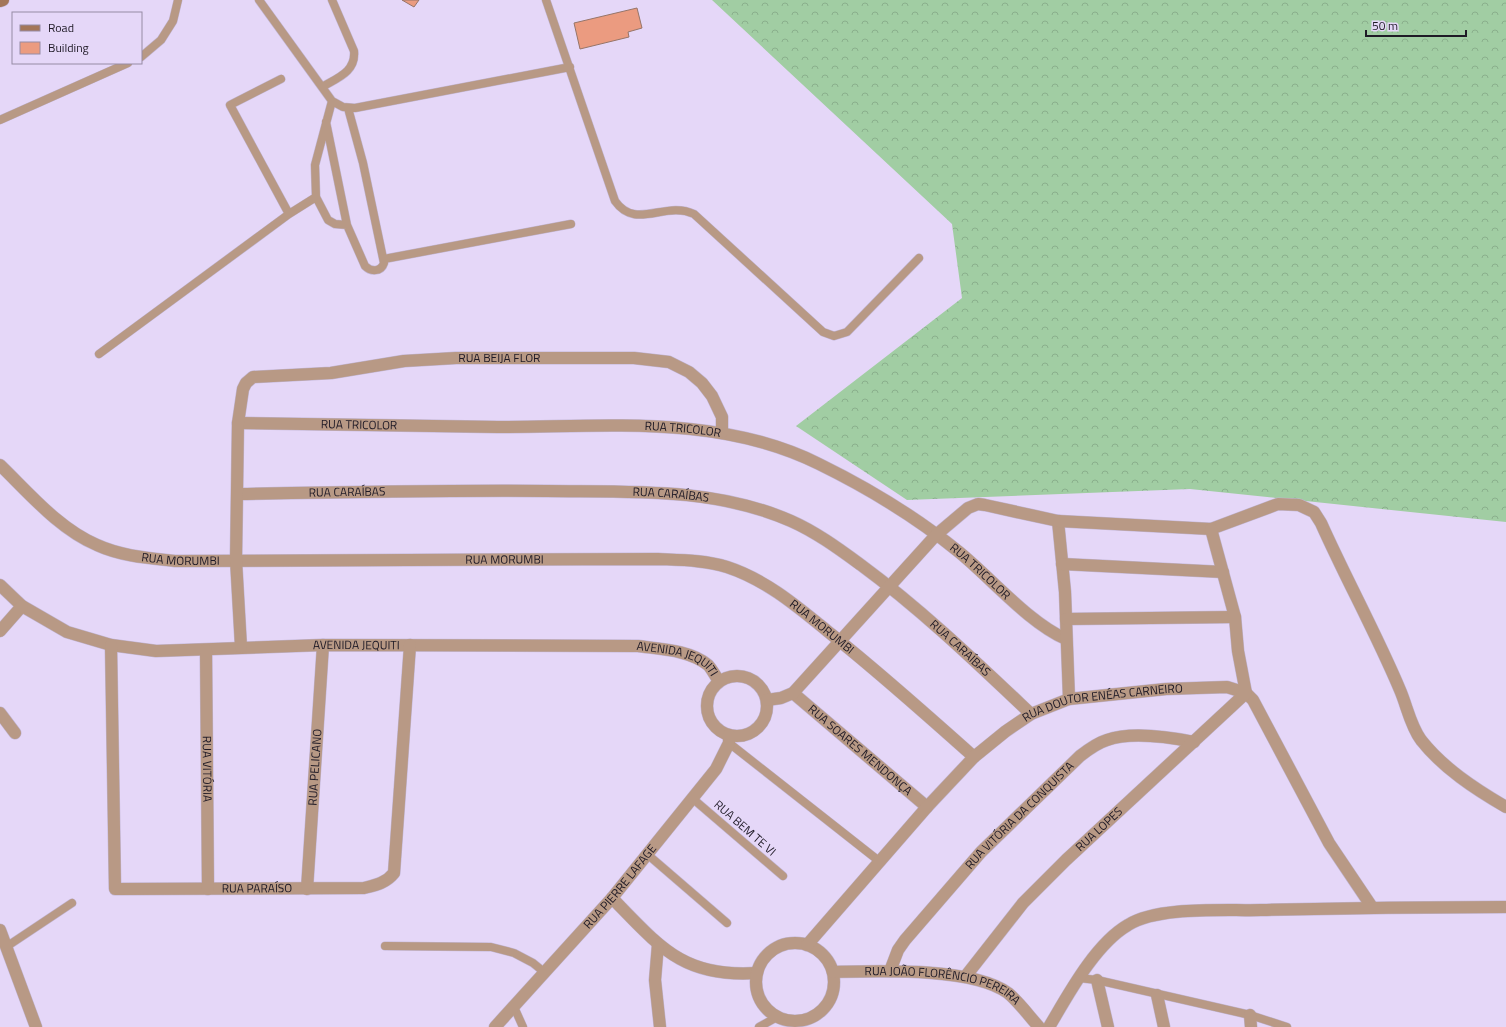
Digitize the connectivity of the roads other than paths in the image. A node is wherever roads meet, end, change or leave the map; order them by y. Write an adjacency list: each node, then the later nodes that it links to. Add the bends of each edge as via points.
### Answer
1 (178, 0): 5 (lane, via 173,21 161,40)
2 (259, 0): 9 (lane)
3 (332, 0): 9 (lane, via 355,58 348,72)
4 (546, 0): 7 (lane)
5 (142, 56)
6 (126, 64): 12 (lane)
7 (570, 67): 11 (lane); 18 (lane, via 611,192 619,208 635,215 680,208 694,214 827,335 841,335 847,332)
8 (282, 78): 15 (lane, via 230,105)
9 (322, 87): 10 (lane)
10 (332, 101): 11 (lane, via 338,106); 13 (lane)
11 (348, 108): 19 (lane)
12 (0, 120)
13 (326, 120): 14 (lane, via 315,165); 17 (lane)
14 (316, 197): 15 (lane); 17 (lane, via 328,220 335,224)
15 (289, 214): 20 (lane)
16 (572, 224): 19 (lane)
17 (347, 225): 19 (lane, via 365,266 374,270 382,268)
18 (918, 258)
19 (384, 259)
20 (99, 354)
21 (238, 423): 22 (street, RUA TRICOLOR, via 470,427 589,425); 22 (street, RUA BEIJA FLOR, via 243,389 249,380 259,376 331,373 404,361 456,358 634,358 669,362 689,372 702,383 716,402 722,417); 24 (street)
22 (722, 432): 27 (street, RUA TRICOLOR, via 768,444 816,462 862,486)
23 (0, 465): 28 (street, RUA MORUMBI, via 53,515 78,535 96,545 142,558 175,561)
24 (238, 494): 28 (street); 32 (street, RUA CARAÍBAS, via 662,492 712,498 792,521 840,549)
25 (1058, 520): 26 (street); 27 (street, via 978,504 968,508); 29 (street)
26 (1211, 529): 30 (street); 57 (street, via 1278,504 1299,505 1314,512 1400,690 1412,726 1420,739 1475,789)
27 (936, 535): 32 (street); 37 (street, RUA TRICOLOR, via 960,552 1046,629)
28 (236, 560): 38 (street, RUA MORUMBI, via 658,559 700,562 727,567 756,580 782,596); 42 (street)
29 (1062, 564): 30 (street); 35 (street)
30 (1223, 572): 34 (street)
31 (0, 584): 33 (street, AVENIDA JEQUITI)
32 (890, 586): 38 (street); 50 (street, RUA CARAÍBAS)
33 (22, 606): 36 (street); 39 (street, AVENIDA JEQUITI, via 67,632)
34 (1235, 616): 35 (street); 46 (street)
35 (1066, 619): 37 (street)
36 (0, 631)
37 (1066, 639): 47 (street)
38 (839, 640): 45 (street); 54 (street, RUA MORUMBI, via 901,691)
39 (111, 645): 43 (street, AVENIDA JEQUITI, via 156,651); 61 (street, RUA PARAÍSO, via 114,889)
40 (322, 645): 41 (street, AVENIDA JEQUITI); 42 (street, AVENIDA JEQUITI); 62 (street, RUA PELICANO)
41 (410, 645): 44 (street, AVENIDA JEQUITI, via 638,646 678,652 700,660 709,666); 62 (street, RUA PARAÍSO, via 394,873 379,885 364,888)
42 (241, 647): 43 (street, AVENIDA JEQUITI)
43 (206, 650): 61 (street, RUA VITÓRIA)
44 (719, 681): 48 (street, via 728,676 748,677 757,683); 52 (street, via 712,688 706,706 713,725)
45 (793, 692): 48 (street, via 781,698); 56 (street, RUA SOARES MENDONÇA)
46 (1246, 693): 47 (street, RUA DOUTOR ENÉAS CARNEIRO, via 1227,687 1166,689); 53 (street, RUA LOPES); 65 (street, via 1253,700 1329,842)
47 (1070, 699): 50 (street, RUA DOUTOR ENÉAS CARNEIRO)
48 (767, 700): 52 (street, via 764,720 758,728 749,734)
49 (0, 713): 51 (street)
50 (1031, 714): 54 (street, RUA DOUTOR ENÉAS CARNEIRO)
51 (15, 733)
52 (729, 739): 55 (street, RUA PIERRE LAFAGE, via 716,769); 59 (lane)
53 (1194, 742): 73 (street, RUA VITÓRIA DA CONQUISTA, via 1160,736 1108,739 1080,756 981,852 905,940); 77 (street, RUA LOPES, via 1023,903)
54 (974, 757): 56 (street, RUA DOUTOR ENÉAS CARNEIRO)
55 (692, 798): 58 (street, RUA PIERRE LAFAGE); 60 (lane, RUA BEM TE VI)
56 (927, 806): 59 (street, RUA DOUTOR ENÉAS CARNEIRO)
57 (1506, 807)
58 (647, 854): 63 (street, RUA PIERRE LAFAGE); 67 (lane)
59 (879, 861): 70 (street, RUA DOUTOR ENÉAS CARNEIRO)
60 (783, 876)
61 (208, 889): 62 (street, RUA PARAÍSO)
62 (307, 889)
63 (612, 898): 69 (street); 74 (street, RUA PIERRE LAFAGE)
64 (72, 903): 72 (lane)
65 (1372, 907): 66 (street); 78 (street, via 1163,913 1145,916 1127,925 1108,942)
66 (1506, 907)
67 (727, 923)
68 (0, 930): 72 (street)
69 (658, 944): 76 (street, via 686,964 712,972 734,975); 88 (street, via 655,980)
70 (807, 945): 75 (street, via 819,951 828,960); 76 (street, via 782,945 770,952)
71 (385, 946): 74 (lane, via 491,947 514,953)
72 (6, 947): 85 (street)
73 (890, 971): 75 (street, RUA JOÃO FLORÊNCIO PEREIRA); 77 (street, RUA JOÃO FLORÊNCIO PEREIRA)
74 (544, 972): 81 (street, RUA PIERRE LAFAGE)
75 (833, 972): 84 (street, via 835,985 832,998 825,1009)
76 (757, 973): 82 (street, via 756,986 760,999 767,1010)
77 (965, 977): 90 (street, RUA JOÃO FLORÊNCIO PEREIRA, via 990,984 1008,994)
78 (1079, 978): 79 (lane); 91 (street)
79 (1097, 980): 80 (lane); 92 (street)
80 (1157, 995): 83 (lane); 93 (street)
81 (514, 1007): 86 (street, RUA PIERRE LAFAGE); 87 (lane)
82 (778, 1018): 84 (street); 89 (lane)
83 (1250, 1021): 94 (lane)
84 (804, 1024)
85 (36, 1027)
86 (495, 1027)
87 (523, 1027)
88 (660, 1027)
89 (759, 1027)
90 (1039, 1027)
91 (1049, 1027)
92 (1108, 1027)
93 (1164, 1027)
94 (1287, 1027)

